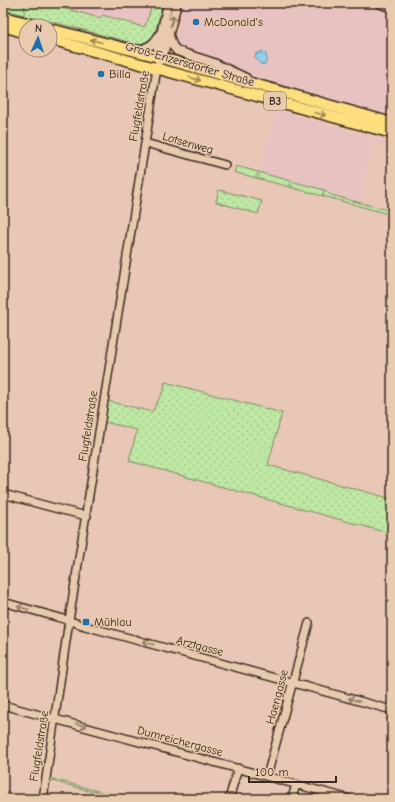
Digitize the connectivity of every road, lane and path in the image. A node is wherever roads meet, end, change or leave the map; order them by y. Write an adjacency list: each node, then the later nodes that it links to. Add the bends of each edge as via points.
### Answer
1 (168, 3): 8 (street)
2 (177, 3): 11 (street, one-way to 2)
3 (379, 3): 4 (street)
4 (392, 8)
5 (3, 17): 6 (main road)
6 (18, 21)
7 (3, 26): 9 (main road)
8 (162, 27): 13 (street, via 153,44); 14 (street, via 158,48)
9 (18, 30)
10 (58, 31): 13 (main road, Groß-Enzersdorfer Straße / B3, one-way to 10)
11 (168, 35): 14 (street); 16 (street, via 177,51 214,63)
12 (58, 41): 15 (main road, Groß-Enzersdorfer Straße / B3)
13 (134, 51): 14 (main road, Groß-Enzersdorfer Straße / B3)
14 (160, 58): 15 (street, Flugfeldstraße); 16 (main road, Groß-Enzersdorfer Straße / B3)
15 (157, 68): 18 (main road, Groß-Enzersdorfer Straße / B3, one-way to 18); 19 (street, Flugfeldstraße)
16 (273, 90): 17 (main road, Groß-Enzersdorfer Straße / B3)
17 (392, 123)
18 (392, 134)
19 (145, 143): 20 (street, Lotsenweg); 22 (street, Flugfeldstraße)
20 (225, 165)
21 (3, 494): 22 (street)
22 (87, 516): 24 (street, Flugfeldstraße)
23 (3, 602): 24 (street, Arztgasse, one-way to 23)
24 (70, 622): 26 (street, Arztgasse, one-way to 24); 29 (street, Flugfeldstraße)
25 (309, 623): 26 (street, Haengasse)
26 (292, 683): 28 (street, Arztgasse, one-way to 26); 31 (street, Haengasse)
27 (3, 705): 29 (street, Dumreichergasse)
28 (392, 710)
29 (56, 718): 30 (street, Dumreichergasse, one-way to 30); 33 (street, Flugfeldstraße)
30 (238, 768): 31 (street, Dumreichergasse); 34 (street)
31 (267, 776): 32 (street, Dumreichergasse)
32 (296, 784): 35 (street); 36 (street, Dumreichergasse)
33 (43, 799)
34 (229, 799)
35 (292, 799)
36 (350, 799)

